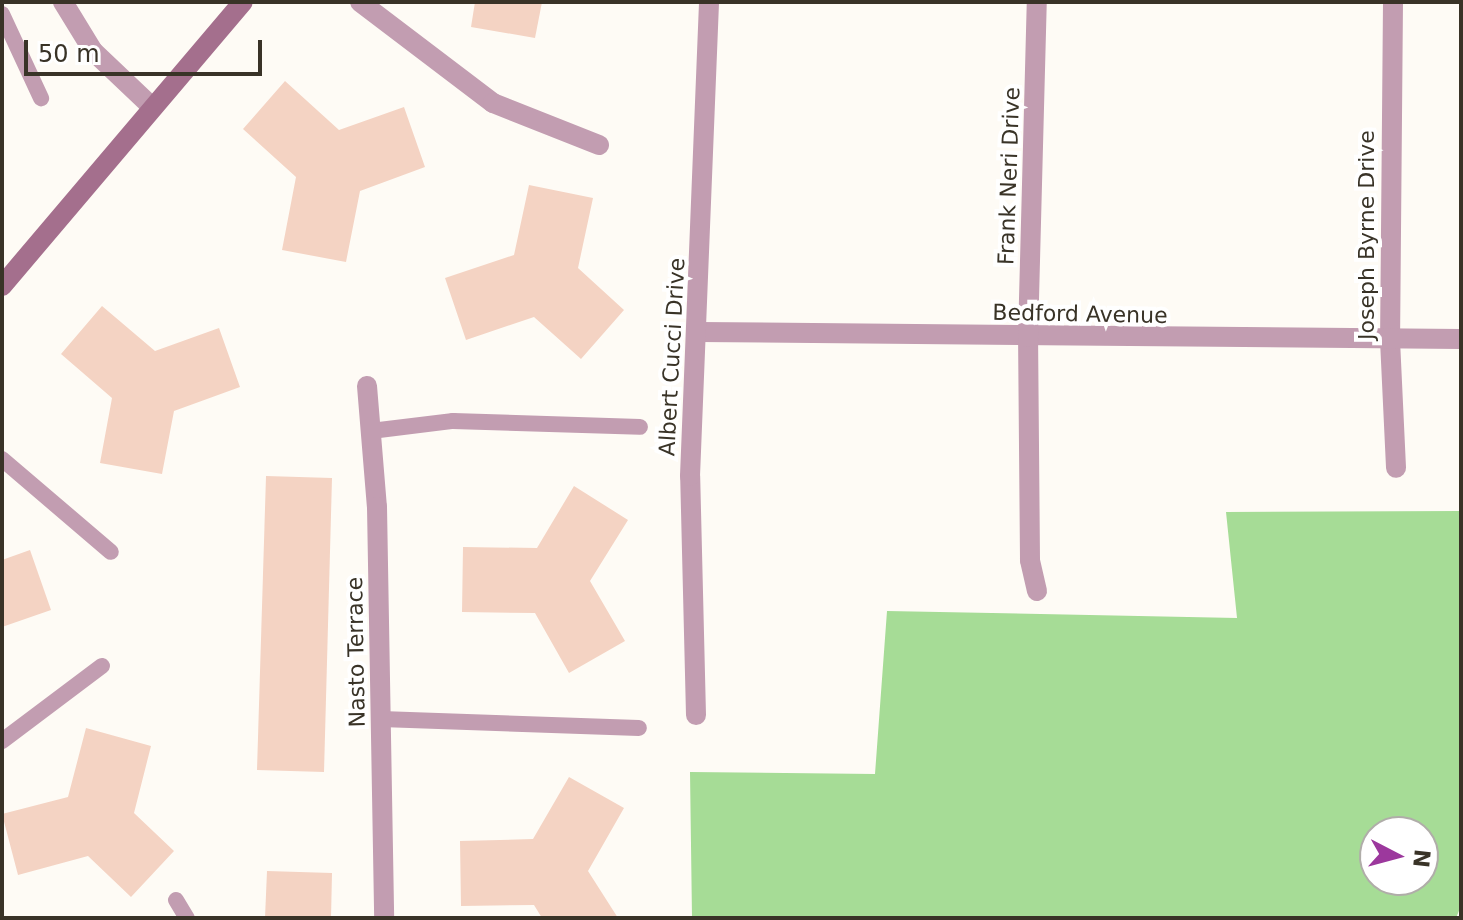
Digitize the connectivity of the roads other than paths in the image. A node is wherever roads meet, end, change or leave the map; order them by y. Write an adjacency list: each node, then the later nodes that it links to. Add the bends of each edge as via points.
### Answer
1 (63, 2): 9 (street, via 93,51)
2 (243, 2): 9 (street)
3 (360, 2): 10 (street, via 493,103)
4 (709, 2): 12 (street, Albert Cucci Drive)
5 (1037, 2): 13 (street, Frank Neri Drive)
6 (1393, 2): 15 (street, Joseph Byrne Drive)
7 (2, 14): 8 (lane)
8 (41, 98)
9 (152, 107): 11 (street)
10 (599, 145)
11 (2, 286)
12 (699, 332): 13 (street, Bedford Avenue); 24 (street, Albert Cucci Drive, via 690,476)
13 (1028, 337): 15 (street, Bedford Avenue); 22 (street, Frank Neri Drive, via 1030,560)
14 (1461, 339): 15 (street, Bedford Avenue)
15 (1390, 340): 20 (street, Joseph Byrne Drive)
16 (367, 386): 18 (street, Nasto Terrace)
17 (640, 427): 18 (lane, via 453,421)
18 (371, 431): 25 (street, Nasto Terrace)
19 (2, 459): 21 (lane)
20 (1396, 468)
21 (111, 552)
22 (1037, 591)
23 (102, 666): 27 (lane)
24 (696, 715)
25 (381, 719): 26 (lane); 30 (street, Nasto Terrace)
26 (639, 728)
27 (2, 741)
28 (176, 900): 29 (lane)
29 (187, 918)
30 (384, 918)

